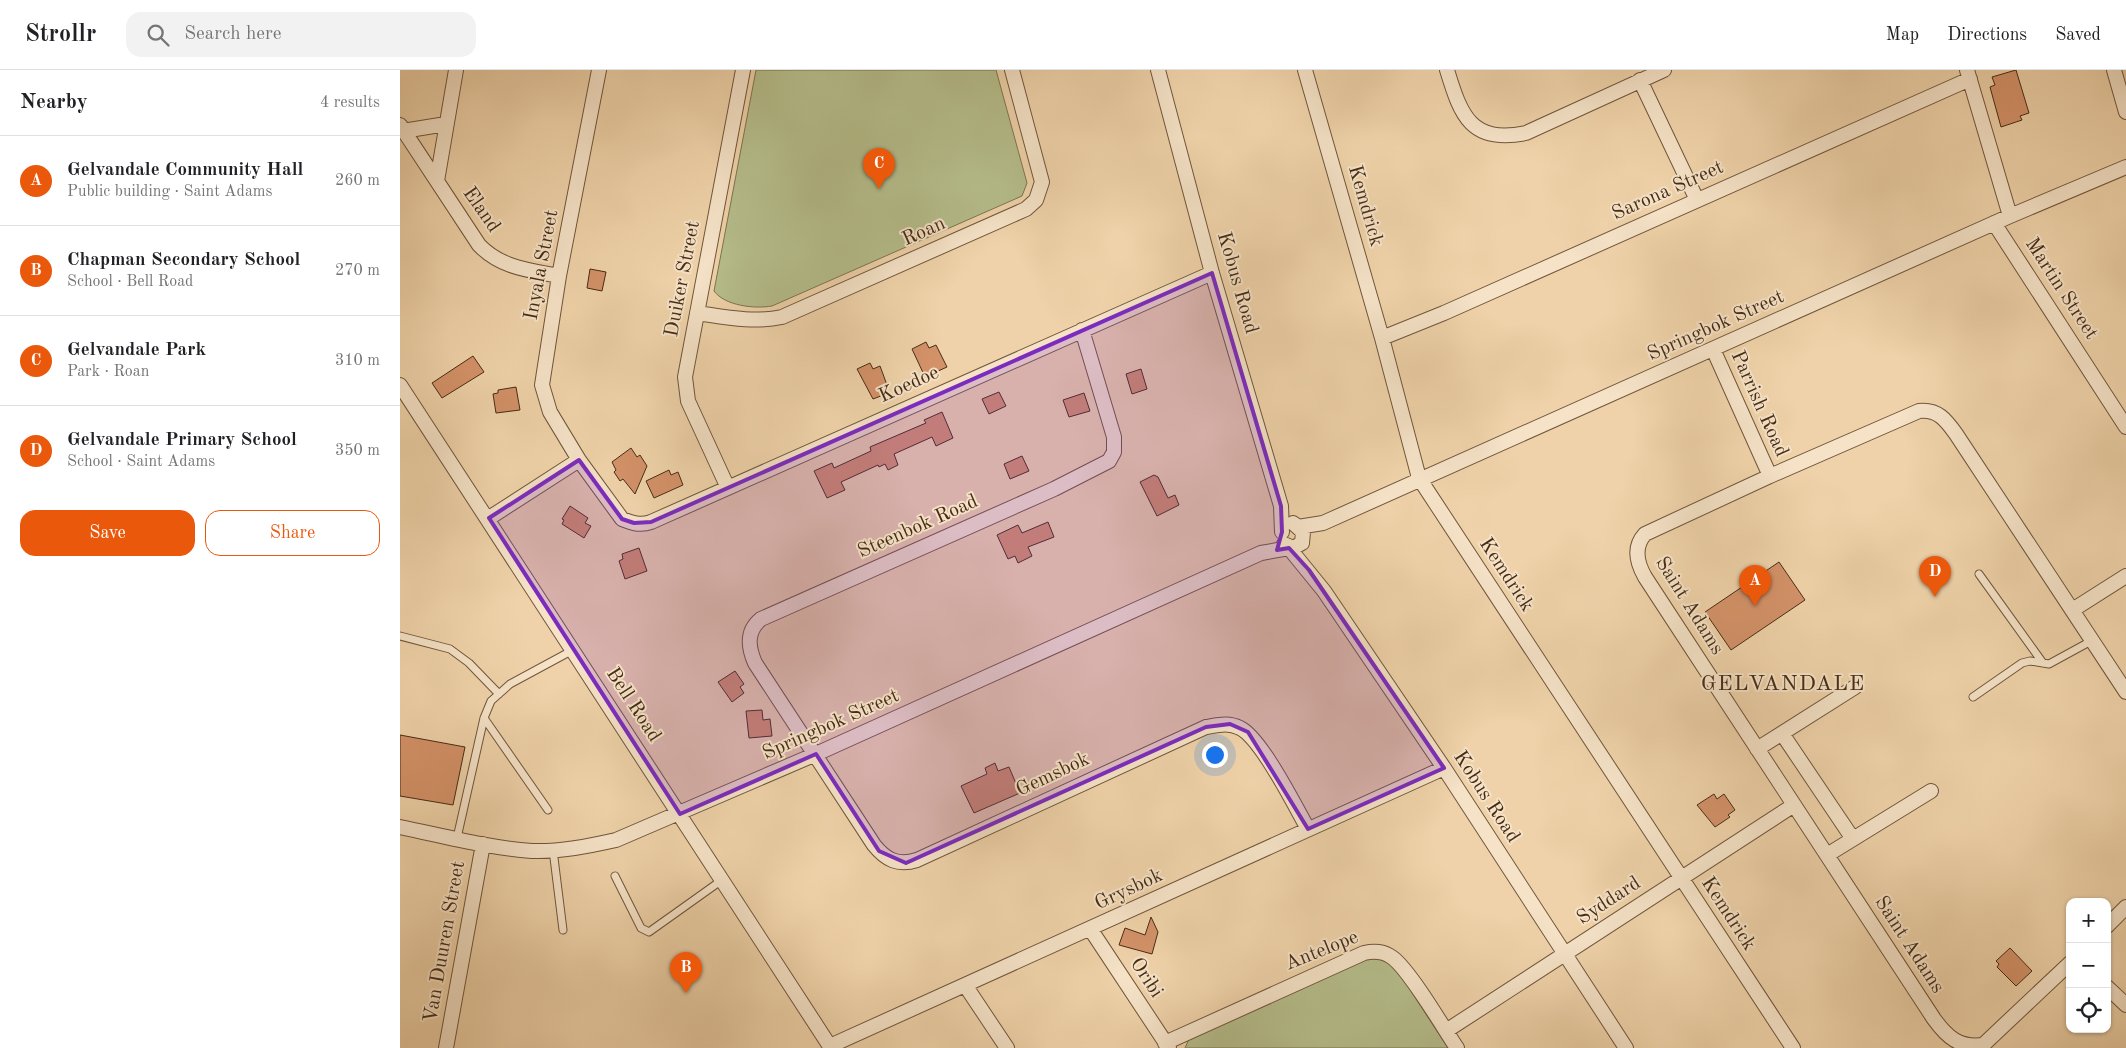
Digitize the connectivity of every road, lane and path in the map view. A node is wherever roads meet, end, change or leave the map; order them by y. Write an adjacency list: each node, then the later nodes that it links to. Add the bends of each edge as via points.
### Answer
1 (456, 70): 13 (street)
2 (600, 70): 21 (street, Inyala Street)
3 (743, 70): 22 (street, Duiker Street)
4 (1012, 70): 22 (street, Roan, via 1042,182 1036,200 1026,209 782,317 748,320)
5 (1158, 70): 20 (street, Kobus Road)
6 (1305, 70): 24 (street, Kemdrick)
7 (1447, 70): 11 (street, via 1456,101 1464,115 1480,130 1494,136 1526,133)
8 (1664, 70): 11 (street)
9 (2114, 70): 12 (street)
10 (1969, 75): 17 (street, Sarona Street); 18 (street)
11 (1640, 80): 17 (street)
12 (2126, 112)
13 (446, 124): 14 (street); 16 (street)
14 (402, 128): 16 (street, Eland)
15 (2126, 167): 18 (street, Springbok Street)
16 (437, 181): 21 (street, Eland, via 487,253 510,266)
17 (1697, 200): 24 (street, Sarona Street)
18 (2010, 216): 19 (street, Springbok Street)
19 (1994, 223): 25 (street, Springbok Street); 27 (street, Martin Street)
20 (1212, 273): 23 (street, Koedoe); 34 (street, Kobus Road, via 1281,506)
21 (559, 276): 28 (street, Inyala Street, via 542,385 550,412)
22 (697, 313): 31 (street, Duiker Street, via 685,377 686,390)
23 (1082, 330): 31 (street, Koedoe); 49 (street, Steenbok Road, via 1114,437 1114,452 1109,461 754,625 749,644 755,663)
24 (1382, 338): 30 (street, Kemdrick)
25 (1712, 350): 29 (street, Parrish Road); 30 (street, Springbok Street)
26 (400, 385): 32 (street, Bell Road)
27 (2126, 427)
28 (579, 460): 32 (street); 33 (street, Inyala Street)
29 (1770, 476): 37 (street, Saint Adams, via 1919,411 1935,412 1947,421); 48 (street, Saint Adams, via 1645,534 1637,552 1639,567 1645,577)
30 (1419, 478): 34 (street, Springbok Street); 63 (street, Kemdrick)
31 (728, 488): 33 (street, Koedoe, via 646,524 634,524)
32 (489, 518): 40 (street, Bell Road)
33 (622, 518)
34 (1293, 536): 49 (street, Springbok Street, via 1261,554); 50 (street, Kobus Road, via 1309,570)
35 (1979, 574): 41 (lane)
36 (2126, 576): 37 (street)
37 (2074, 609): 39 (street, Saint Adams)
38 (400, 636): 44 (lane, via 450,649)
39 (2093, 640): 41 (lane, via 2053,662); 43 (street, Saint Adams)
40 (573, 650): 44 (lane, via 510,684); 54 (street, Bell Road)
41 (2043, 664): 45 (lane, via 2022,663)
42 (1855, 687): 47 (street)
43 (2126, 692)
44 (499, 694): 46 (lane, via 491,700)
45 (1973, 697)
46 (484, 718): 53 (lane); 57 (lane)
47 (1783, 734): 48 (street); 58 (street)
48 (1757, 749): 52 (street, Saint Adams)
49 (816, 754): 54 (street, Springbok Street); 56 (street, Gemsbok, via 874,845 888,859 900,863 917,860 1206,726 1222,724 1248,732)
50 (1444, 768): 56 (street, Grysbok); 69 (street, Kobus Road)
51 (1931, 792): 58 (street)
52 (1794, 805): 61 (street, Saint Adams); 63 (street, Syddard)
53 (548, 810)
54 (680, 814): 60 (street, Springbok Street, via 616,840); 64 (street, Bell Road)
55 (400, 827): 57 (street, Springbok Street)
56 (1308, 829): 68 (street, Grysbok)
57 (457, 838): 59 (street, Springbok Street)
58 (1853, 839): 61 (street)
59 (483, 844): 60 (street, Springbok Street, via 534,851); 77 (street, Van Duuren Street)
60 (553, 850): 67 (lane)
61 (1826, 855): 70 (street, Saint Adams, via 1934,1019 1955,1043 1969,1047 1987,1042)
62 (615, 876): 64 (lane, via 641,928 649,932)
63 (1681, 878): 69 (street, Syddard); 81 (street, Kemdrick)
64 (722, 880): 76 (street, Bell Road)
65 (2126, 907): 66 (street)
66 (2111, 922)
67 (564, 930)
68 (1091, 930): 71 (street, Grysbok); 75 (street, Oribi)
69 (1564, 954): 74 (street, Syddard); 80 (street, Kobus Road)
70 (2066, 967)
71 (965, 985): 76 (street, Grysbok); 78 (street)
72 (2108, 988): 73 (street)
73 (2126, 1005)
74 (1446, 1031): 75 (street, Antelope, via 1403,967 1392,956 1371,952 1353,957); 79 (street, Antelope)
75 (1167, 1045)
76 (830, 1047)
77 (446, 1048)
78 (1007, 1048)
79 (1457, 1048)
80 (1626, 1048)
81 (1793, 1048)

